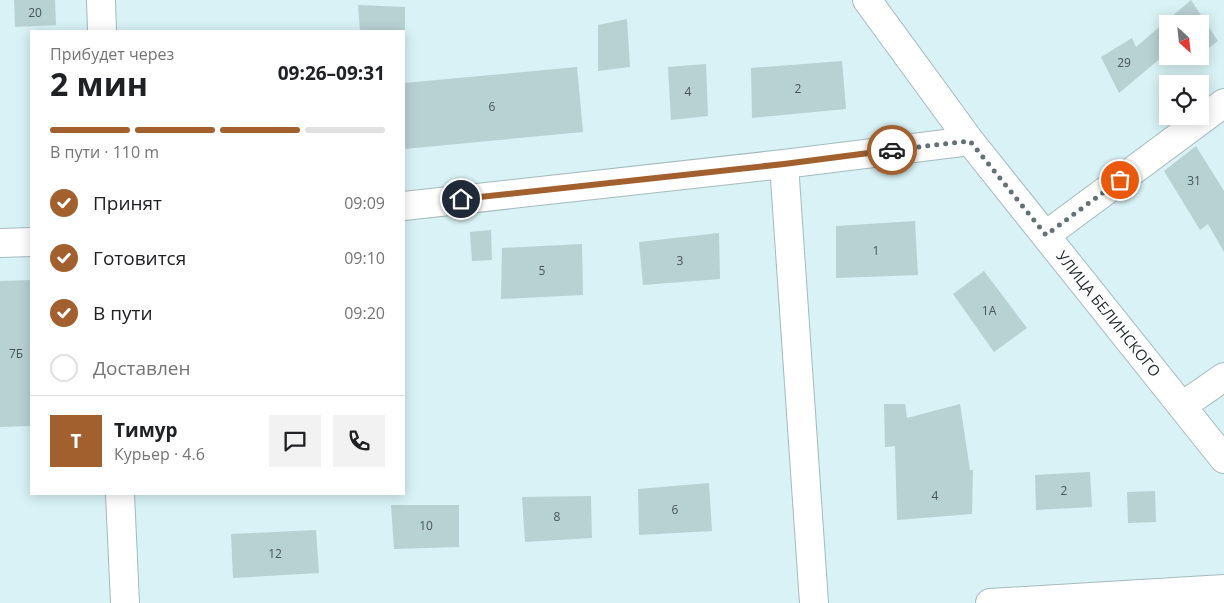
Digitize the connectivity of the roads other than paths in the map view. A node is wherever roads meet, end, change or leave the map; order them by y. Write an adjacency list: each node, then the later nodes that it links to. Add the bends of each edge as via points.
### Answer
1 (101, 0): 3 (street)
2 (867, 0): 5 (street, УЛИЦА БЕЛИНСКОГО)
3 (102, 30)
4 (1224, 103): 8 (street)
5 (970, 141): 6 (street); 8 (street, УЛИЦА БЕЛИНСКОГО)
6 (784, 164): 7 (street); 17 (street)
7 (405, 206)
8 (1046, 235): 12 (street, УЛИЦА БЕЛИНСКОГО)
9 (30, 242): 10 (street)
10 (0, 243)
11 (1224, 377): 12 (street)
12 (1182, 406): 13 (street, УЛИЦА БЕЛИНСКОГО)
13 (1224, 459)
14 (120, 495): 16 (street)
15 (1224, 589): 18 (street)
16 (125, 603)
17 (814, 603)
18 (990, 603)

